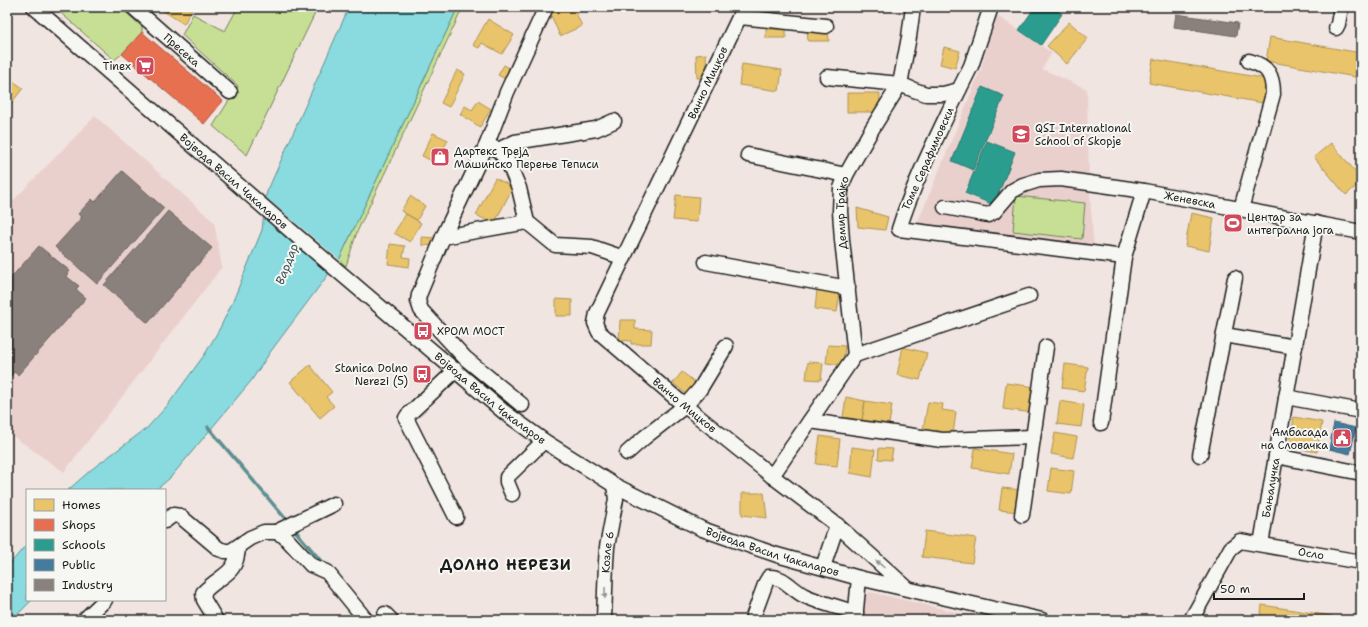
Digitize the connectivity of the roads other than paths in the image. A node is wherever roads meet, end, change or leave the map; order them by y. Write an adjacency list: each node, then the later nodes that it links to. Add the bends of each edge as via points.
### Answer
1 (34, 7): 37 (street, Војвода Васил Чакаларов, via 352,284)
2 (134, 7): 14 (street, Пресека)
3 (546, 7): 16 (street, via 507,92)
4 (913, 7): 12 (street, Демир Трајко)
5 (991, 7): 13 (street, Томе Серафимовски, via 971,66)
6 (1341, 7): 9 (street)
7 (742, 12): 8 (street, Ванчо Мицков); 27 (street, Ванчо Мицков)
8 (826, 26)
9 (1336, 28)
10 (1249, 61): 21 (street, via 1263,66 1269,72 1273,82 1273,94)
11 (827, 78): 12 (street)
12 (900, 84): 13 (street, Томе Серафимовски, via 926,94 943,94); 18 (street, Демир Трајко)
13 (959, 90): 26 (street, Томе Серафимовски, via 928,156 899,229)
14 (230, 92)
15 (614, 121): 16 (street, via 596,129)
16 (492, 147): 22 (street, via 507,160 519,188); 25 (street)
17 (748, 155): 18 (street)
18 (846, 175): 30 (street, Демир Трајко, via 841,188 840,211)
19 (1144, 191): 20 (street, Женевска, via 1050,179 1032,182 1012,191 1000,207 988,215); 21 (street, Женевска); 26 (street)
20 (945, 207)
21 (1241, 209): 23 (street, Женевска)
22 (527, 222): 25 (street); 27 (street, via 555,245 592,248)
23 (1316, 223): 24 (street, Женевска); 34 (street, Бањалучка)
24 (1361, 232)
25 (443, 237): 39 (street, via 419,295 421,310 465,358)
26 (1124, 257): 43 (street)
27 (624, 258): 40 (street, Ванчо Мицков, via 595,318 598,332)
28 (706, 262): 30 (street)
29 (1235, 278): 32 (street)
30 (848, 288): 36 (street, Демир Трајко)
31 (1029, 296): 36 (street)
32 (1224, 335): 34 (street); 47 (street)
33 (726, 346): 40 (street, via 700,389)
34 (1295, 346): 38 (street, Бањалучка)
35 (1046, 347): 44 (street)
36 (855, 355): 42 (street)
37 (456, 370): 45 (street, Војвода Васил Чакаларов, via 504,412); 55 (street, via 406,418)
38 (1286, 397): 41 (street); 48 (street, Бањалучка)
39 (522, 405)
40 (685, 406): 46 (street); 50 (street, Ванчо Мицков)
41 (1361, 411)
42 (810, 421): 44 (street, via 942,440); 50 (street)
43 (1102, 423)
44 (1033, 437): 54 (street)
45 (544, 441): 51 (street, Војвода Васил Чакаларов); 52 (street, via 507,477)
46 (627, 453)
47 (1200, 455)
48 (1276, 456): 49 (street); 59 (street, Бањалучка)
49 (1361, 473)
50 (772, 476): 58 (street, Ванчо Мицков)
51 (614, 485): 62 (street, Војвода Васил Чакаларов, via 702,529 777,555); 70 (street, Козле 6, one-way to 70, via 616,499 607,547)
52 (512, 494)
53 (334, 504): 57 (street)
54 (1022, 515)
55 (456, 516)
56 (166, 520): 60 (street, via 173,515 180,516 219,549 231,551)
57 (286, 526): 60 (street, via 250,538); 69 (street, via 284,536 310,565 327,572)
58 (837, 526): 62 (street); 64 (street, Ванчо Мицков, one-way to 58)
59 (1261, 544): 61 (street, Осло); 73 (street, via 1240,541 1230,548)
60 (238, 547): 68 (street, via 238,557 232,569 203,593 204,600)
61 (1361, 562)
62 (823, 567): 63 (street, Војвода Васил Чакаларов)
63 (859, 578): 64 (street, Војвода Васил Чакаларов); 66 (street)
64 (909, 590): 72 (street, Војвода Васил Чакаларов)
65 (103, 601): 67 (street)
66 (855, 616): 71 (street, via 804,596 781,579 769,577)
67 (84, 620)
68 (216, 620)
69 (366, 620)
70 (604, 620)
71 (752, 620)
72 (1042, 620)
73 (1191, 620)

